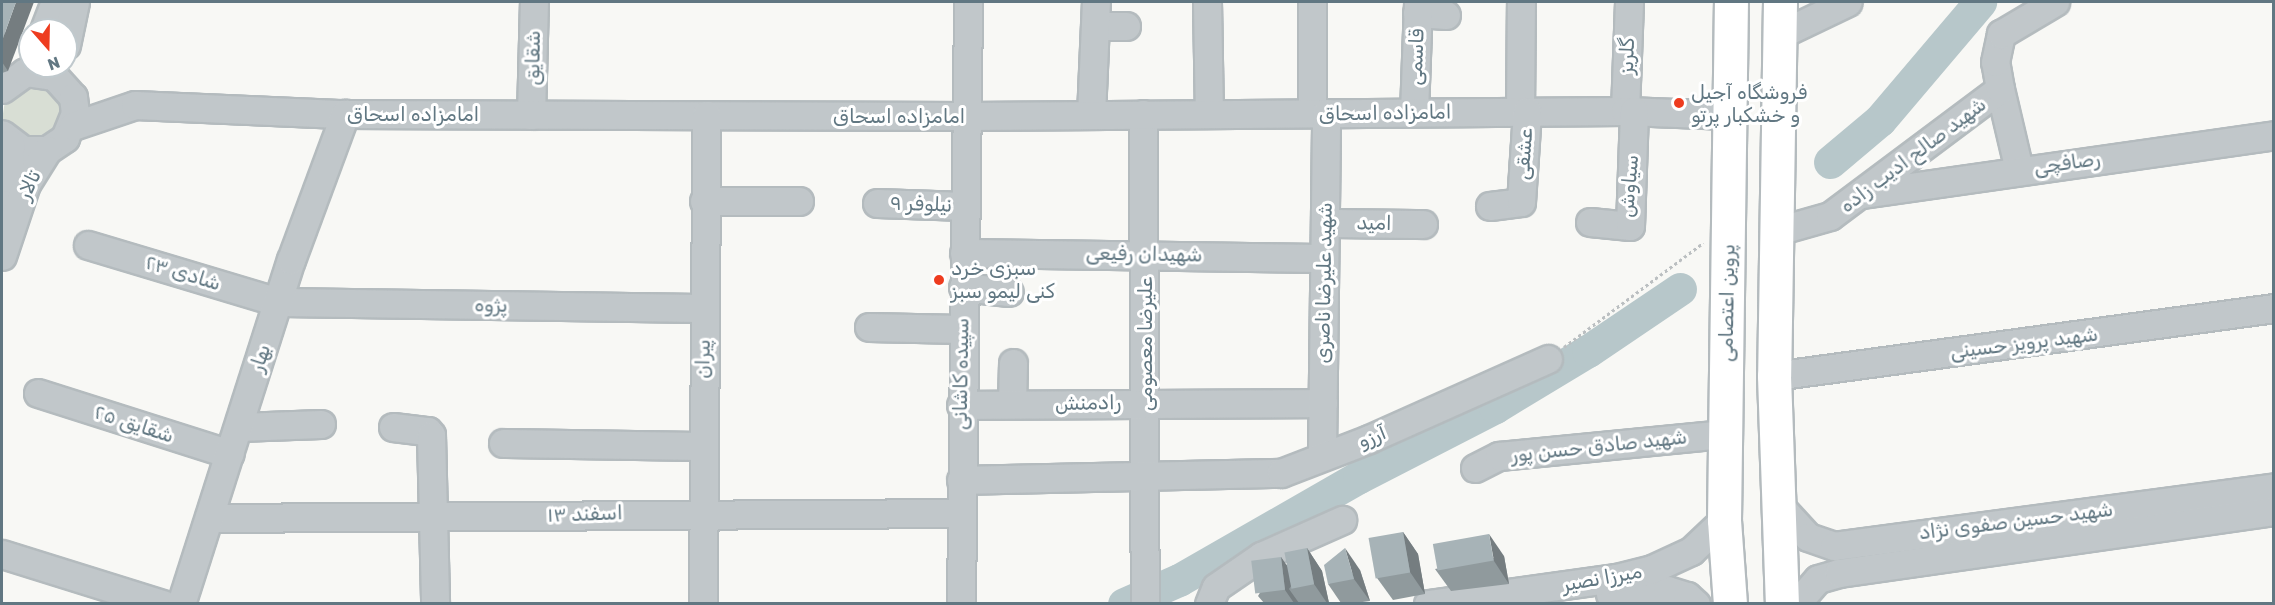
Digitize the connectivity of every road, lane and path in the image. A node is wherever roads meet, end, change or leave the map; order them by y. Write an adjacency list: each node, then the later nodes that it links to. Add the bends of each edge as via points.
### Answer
1 (55, 2): 16 (street)
2 (75, 2): 17 (street)
3 (534, 2): 31 (street, شقایق)
4 (968, 2): 35 (street, سپیده کاشانی)
5 (1207, 2): 30 (street)
6 (1312, 2): 27 (street, شهید علیرضا ناصری)
7 (1521, 2): 24 (street)
8 (1629, 2): 25 (street, گلریز)
9 (1731, 2): 34 (main road, پروین اعتصامی)
10 (1780, 2): 19 (main road)
11 (1848, 2): 19 (street)
12 (2055, 2): 22 (street, شهید صالح ادیب زاده, via 2001,34 1995,62)
13 (1418, 7): 15 (street); 26 (street, قاسمی)
14 (1095, 14): 18 (street); 33 (street)
15 (1446, 15)
16 (49, 18)
17 (72, 18)
18 (1126, 26)
19 (1779, 35): 52 (main road)
20 (14, 77): 21 (street, via 41,71)
21 (67, 82): 23 (street); 36 (street)
22 (2000, 89): 40 (street); 41 (street, شهید صالح ادیب زاده)
23 (135, 105): 28 (street, امامزاده اسحاق); 36 (street, امامزاده اسحاق)
24 (1524, 111): 25 (street, امامزاده اسحاق); 26 (street, امامزاده اسحاق); 47 (street, عشقی, via 1521,202)
25 (1630, 111): 34 (street, امامزاده اسحاق); 48 (street, سیاوش, via 1630,226)
26 (1414, 112): 27 (street, امامزاده اسحاق)
27 (1319, 113): 30 (street, امامزاده اسحاق); 49 (street, شهید علیرضا ناصری)
28 (345, 114): 31 (street, امامزاده اسحاق); 60 (street, بهار, via 328,152)
29 (1143, 114): 30 (street, امامزاده اسحاق); 33 (street, امامزاده اسحاق); 55 (street, علیرضا معصومی)
30 (1209, 114)
31 (531, 115): 32 (street, امامزاده اسحاق)
32 (706, 115): 35 (street, امامزاده اسحاق); 43 (street, پیران)
33 (1090, 115): 35 (street, امامزاده اسحاق)
34 (1729, 115): 50 (main road, پروین اعتصامی)
35 (967, 116): 46 (street, سپیده کاشانی)
36 (73, 126): 39 (street, تالار, via 65,138)
37 (2274, 135): 40 (street, رصافچی)
38 (6, 139): 39 (street, via 22,150); 42 (street, تالار, via 9,178)
39 (47, 150): 56 (street, تالار, via 26,184)
40 (2019, 170): 41 (street, رصافچی)
41 (1862, 194): 52 (street, شهید صالح ادیب زاده, via 1830,216)
42 (2, 201)
43 (704, 201): 44 (street); 61 (street, پیران)
44 (799, 201)
45 (877, 202): 46 (street, نیلوفر ۹)
46 (965, 206): 54 (street, سپیده کاشانی)
47 (1490, 206)
48 (1590, 222)
49 (1325, 223): 51 (street, امید); 57 (street, شهید علیرضا ناصری)
50 (1728, 223): 65 (path); 76 (main road, پروین اعتصامی)
51 (1423, 224)
52 (1778, 231): 67 (main road)
53 (88, 244): 60 (street, شادی ۲۳)
54 (964, 253): 55 (street, شهیدان رفیعی); 58 (street, سپیده کاشانی)
55 (1145, 253): 57 (street, شهیدان رفیعی); 69 (street, علیرضا معصومی)
56 (2, 256)
57 (1324, 258): 70 (street, شهید علیرضا ناصری)
58 (963, 287): 59 (street); 64 (street, سپیده کاشانی)
59 (1009, 292)
60 (278, 302): 61 (street, پژوه); 74 (street, بهار)
61 (704, 308): 78 (street, پیران)
62 (2274, 308): 67 (street, شهید پرویز حسینی)
63 (869, 327): 64 (street)
64 (962, 329): 72 (street, سپیده کاشانی)
65 (1548, 359): 80 (street, آرزو, via 1369,439)
66 (1013, 363): 71 (street)
67 (1774, 376): 85 (main road)
68 (38, 393): 79 (street, شقایق ۲۵)
69 (1145, 402): 70 (street, رادمنش); 71 (street, رادمنش); 82 (street, علیرضا معصومی)
70 (1323, 403): 80 (street, شهید علیرضا ناصری)
71 (1012, 404): 72 (street, رادمنش)
72 (961, 405): 83 (street, سپیده کاشانی)
73 (321, 423): 74 (street)
74 (238, 427): 79 (street, بهار)
75 (393, 427): 90 (street, via 428,431 431,435)
76 (1725, 434): 81 (street, شهید صادق حسن پور, via 1499,456); 91 (main road, پروین اعتصامی)
77 (503, 443): 78 (street)
78 (702, 446): 87 (street, پیران)
79 (230, 454): 89 (street, بهار)
80 (1322, 454): 82 (street, آرزو, via 1281,472)
81 (1475, 468)
82 (1145, 475): 83 (street, آرزو); 102 (street, علیرضا معصومی)
83 (961, 480): 88 (street, سپیده کاشانی)
84 (2274, 487): 93 (street, شهید حسین صفوی نژاد)
85 (1776, 502): 93 (street, شهید حسین صفوی نژاد, via 1808,537); 108 (main road)
86 (2274, 511): 95 (street, شهید حسین صفوی نژاد)
87 (701, 513): 88 (street, اسفند ۱۳); 90 (street, اسفند ۱۳); 100 (street, پیران)
88 (961, 513): 101 (street, سپیده کاشانی)
89 (209, 518): 90 (street, اسفند ۱۳); 98 (street, بهار)
90 (433, 518): 99 (street)
91 (1724, 519): 96 (street, میرزا نصیر, via 1691,551); 107 (main road, پروین اعتصامی)
92 (1342, 520): 103 (street, via 1261,556 1216,588)
93 (1834, 546): 95 (street, via 1823,548 1817,557 1823,571)
94 (2, 554): 97 (street)
95 (1833, 574): 109 (street, شهید حسین صفوی نژاد, via 1818,579)
96 (1635, 582): 104 (street, میرزا نصیر); 105 (street, میرزا نصیر); 106 (street, میرزا نصیر, via 1687,596)
97 (163, 603)
98 (181, 603)
99 (435, 603)
100 (703, 603)
101 (961, 603)
102 (1145, 603)
103 (1209, 603)
104 (1428, 603)
105 (1544, 603)
106 (1696, 603)
107 (1730, 603)
108 (1782, 603)
109 (1796, 603)

